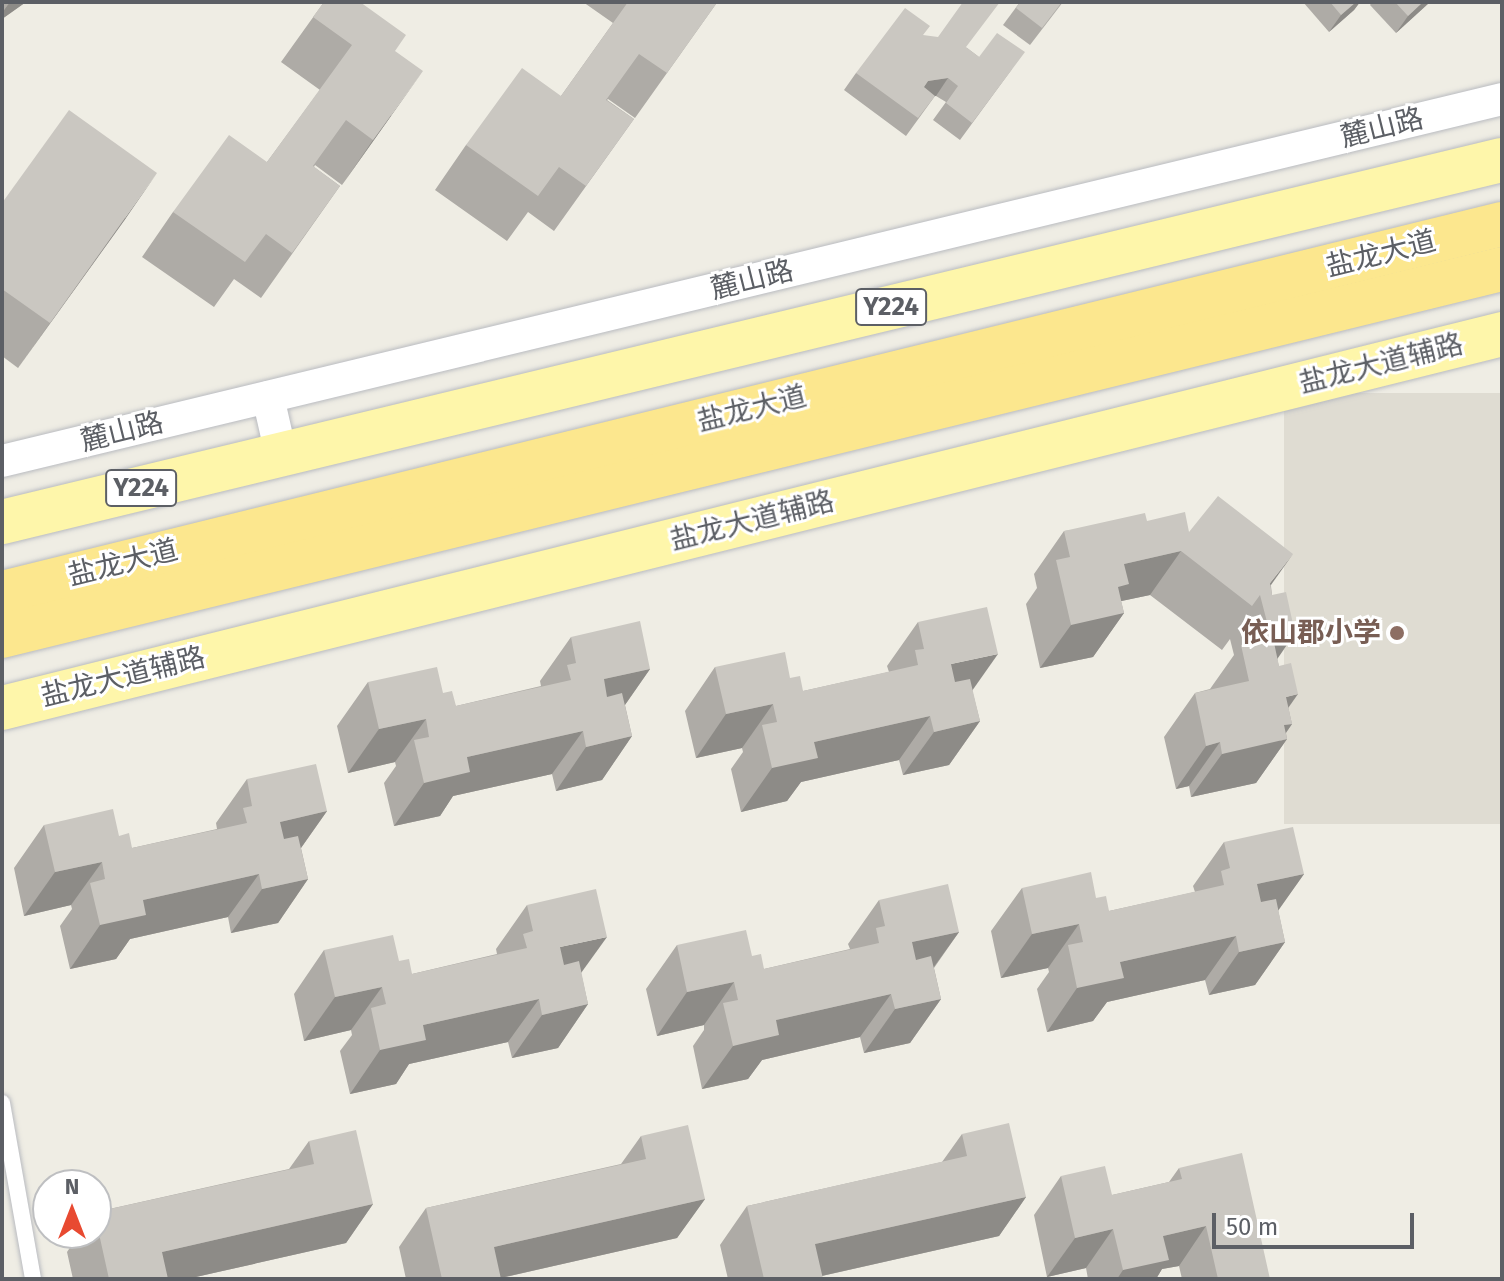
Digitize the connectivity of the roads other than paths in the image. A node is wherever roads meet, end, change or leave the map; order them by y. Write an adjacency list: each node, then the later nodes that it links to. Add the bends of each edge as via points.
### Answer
1 (1502, 99): 6 (street, 麓山路)
2 (1502, 160): 7 (main road, Y224)
3 (1502, 224): 10 (highway, 盐龙大道)
4 (1502, 269): 10 (highway, 盐龙大道)
5 (1502, 334): 13 (main road, 盐龙大道辅路)
6 (268, 397): 7 (street); 8 (street, 麓山路)
7 (281, 454): 9 (main road, Y224)
8 (2, 461)
9 (2, 522)
10 (242, 556): 11 (highway, 盐龙大道); 12 (highway, 盐龙大道)
11 (2, 593)
12 (2, 636)
13 (2, 708)
14 (2, 1103): 15 (lane)
15 (33, 1279)

